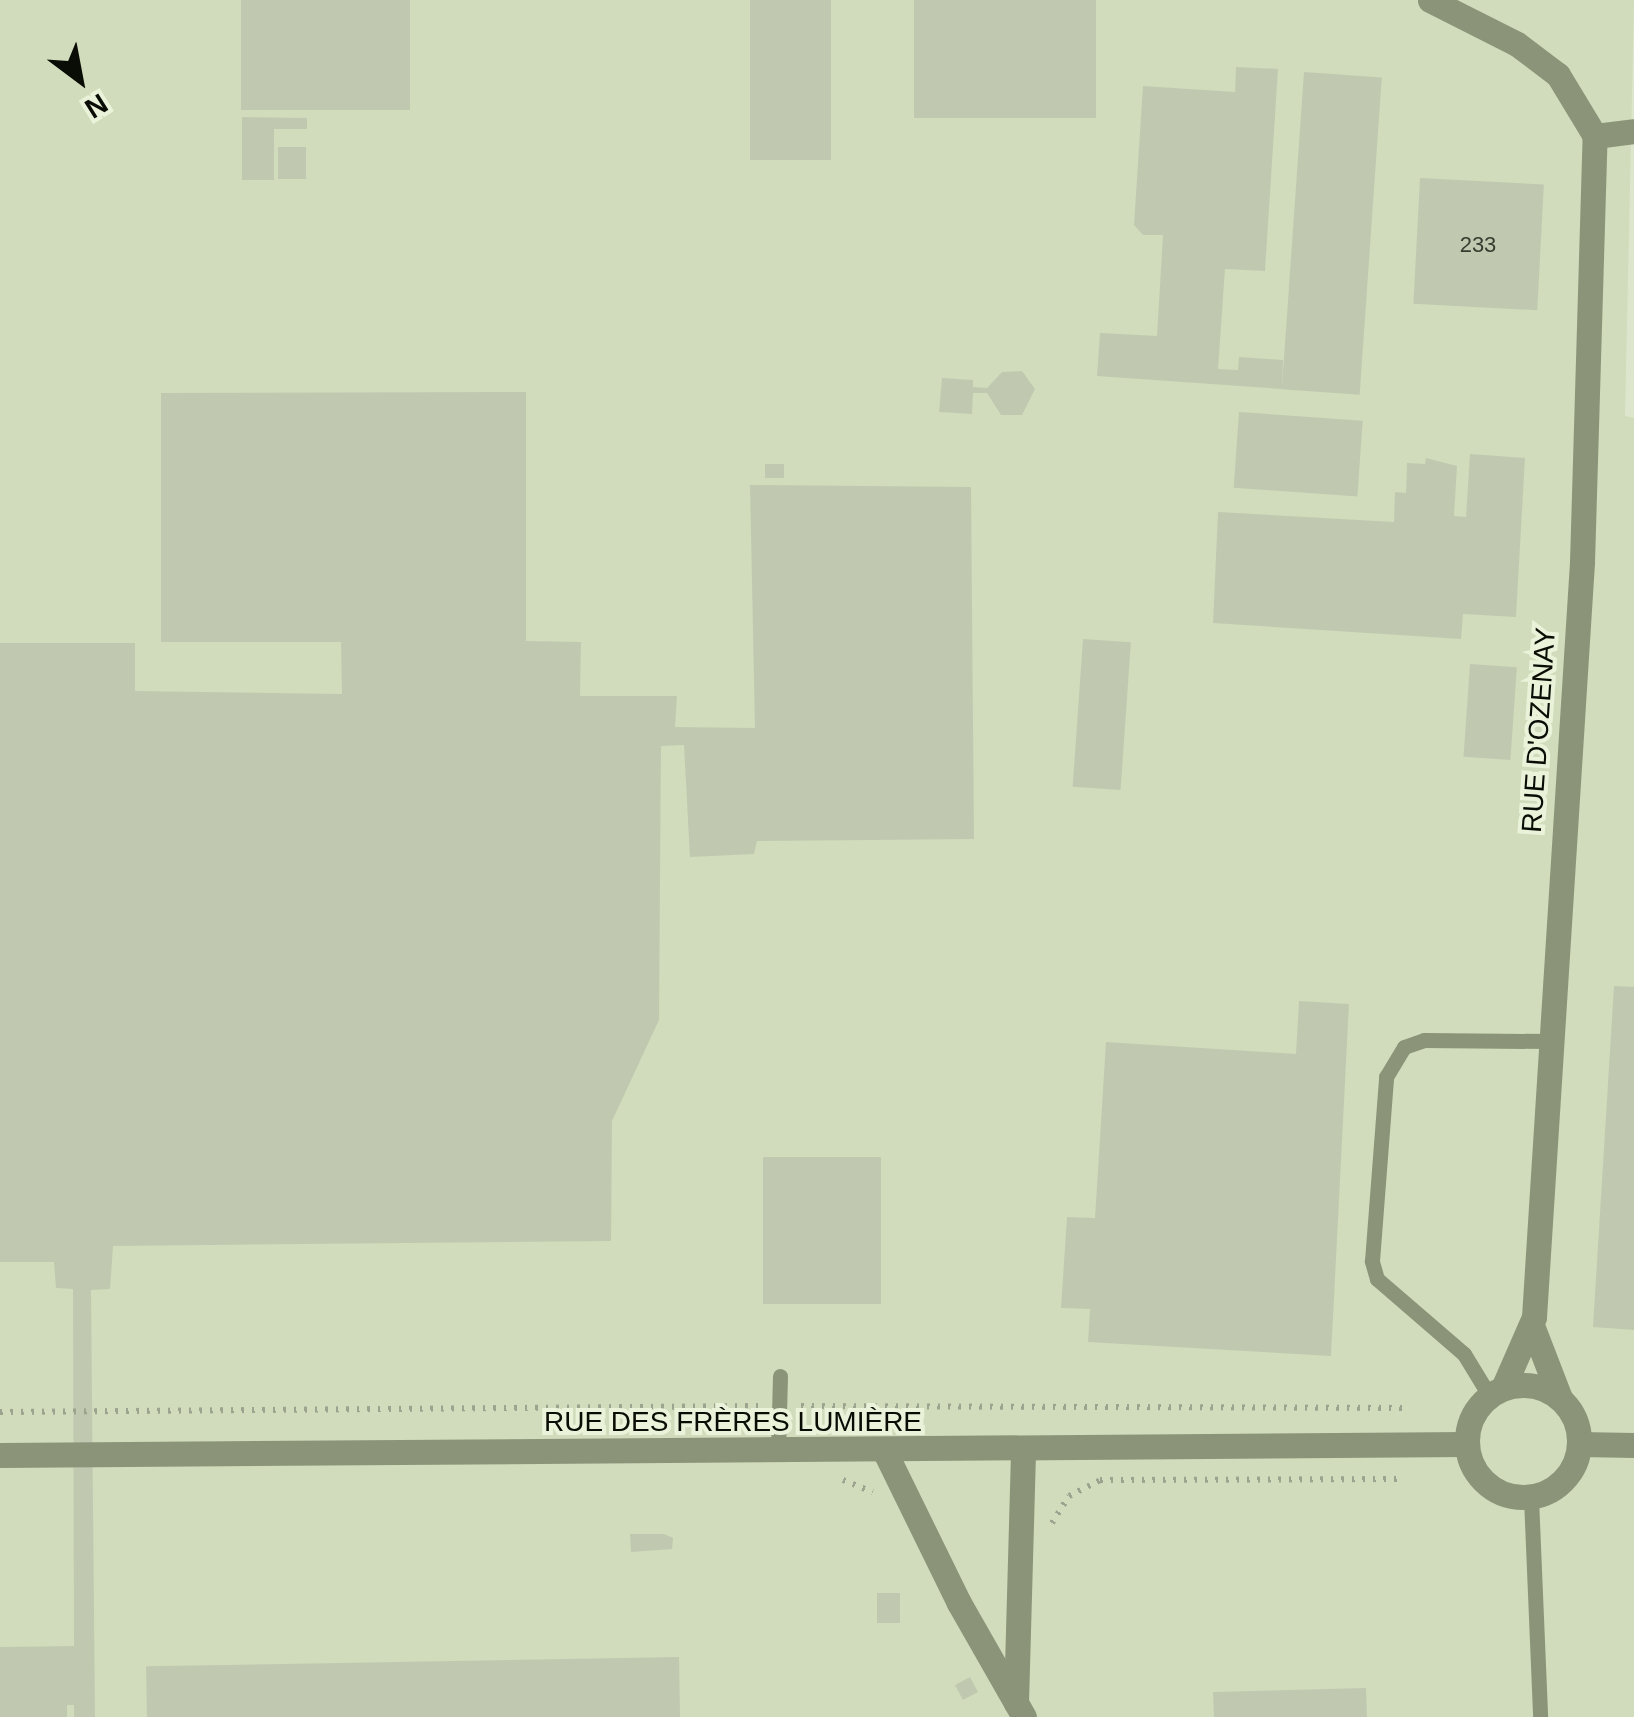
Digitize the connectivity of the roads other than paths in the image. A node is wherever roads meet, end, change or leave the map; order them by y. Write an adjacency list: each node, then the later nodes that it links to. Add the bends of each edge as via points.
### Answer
1 (1430, 0): 3 (street, via 1517,44 1558,76)
2 (1634, 131): 3 (street)
3 (1595, 136): 4 (street, RUE D'OZENAY, via 1582,562)
4 (1549, 1042): 5 (street, RUE D'OZENAY); 7 (lane, via 1424,1040 1404,1047 1386,1076 1372,1262 1377,1279 1464,1354)
5 (1533, 1328): 7 (street, RUE D'OZENAY); 8 (street, RUE D'OZENAY)
6 (780, 1376): 13 (lane)
7 (1496, 1392): 8 (street, via 1532,1385); 9 (street, via 1476,1409)
8 (1560, 1398): 10 (street, via 1578,1427)
9 (1466, 1444): 12 (street, RUE DES FRÈRES LUMIÈRE); 16 (street, via 1486,1485)
10 (1579, 1444): 11 (street); 16 (street, via 1564,1480)
11 (1634, 1445)
12 (1023, 1448): 14 (street, RUE DES FRÈRES LUMIÈRE); 17 (street)
13 (778, 1452): 14 (street, RUE DES FRÈRES LUMIÈRE); 15 (street, RUE DES FRÈRES LUMIÈRE)
14 (885, 1452): 17 (street)
15 (0, 1455)
16 (1530, 1498): 18 (lane)
17 (1020, 1710)
18 (1540, 1717)

